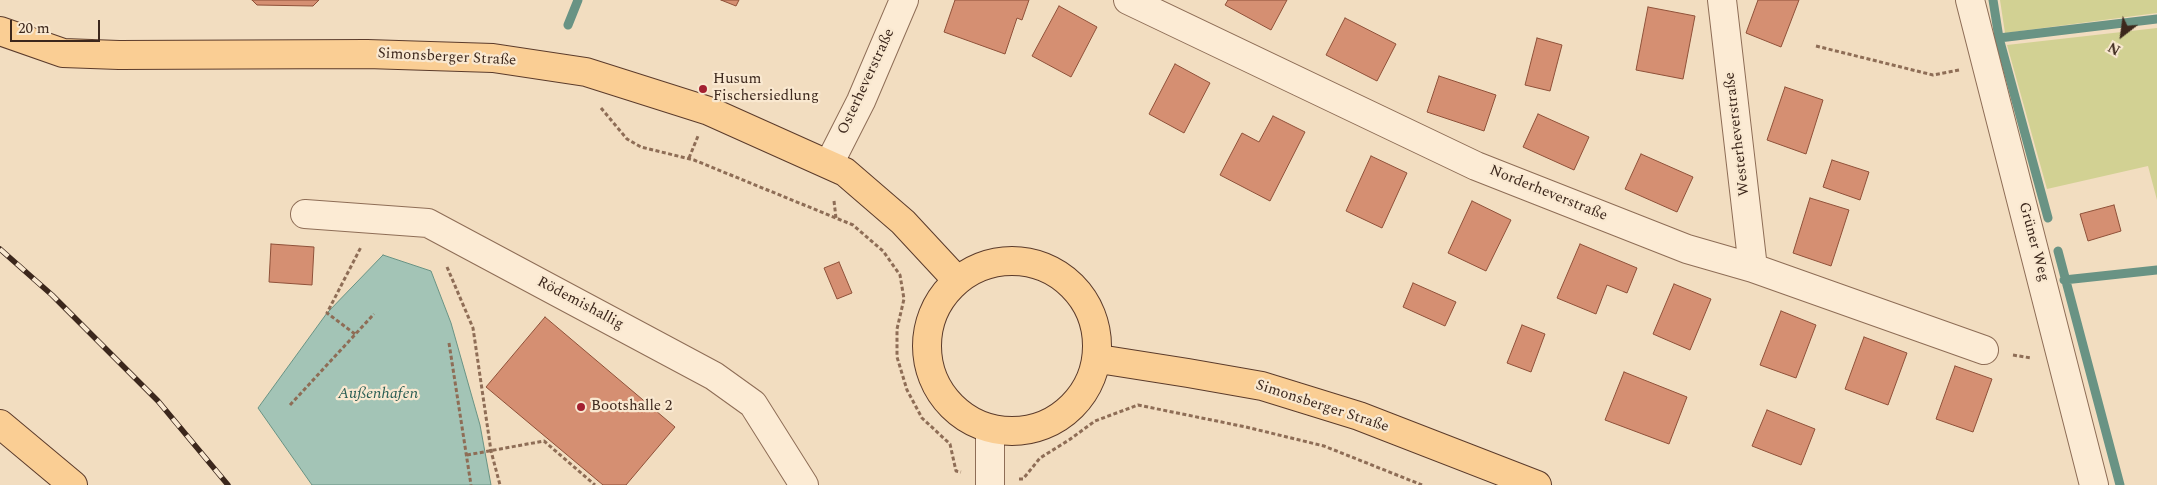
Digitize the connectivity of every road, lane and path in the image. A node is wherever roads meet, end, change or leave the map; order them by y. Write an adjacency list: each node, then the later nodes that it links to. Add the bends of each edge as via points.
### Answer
1 (904, 0): 9 (street, Osterheverstraße, via 861,101)
2 (1128, 0): 13 (street, Norderheverstraße, via 1476,166 1687,249)
3 (1722, 0): 13 (street, Westerheverstraße)
4 (1970, 0): 7 (street, Grüner Weg)
5 (0, 31): 8 (main road, Simonsberger Straße, via 63,53 367,54 493,58)
6 (1816, 46): 7 (path, via 1933,75)
7 (1986, 65): 20 (street, Grüner Weg)
8 (586, 72): 9 (main road, Simonsberger Straße, via 709,111); 26 (path, via 594,101 628,139 641,146 694,160 836,218 853,226 883,251 900,275 904,299 897,329 897,357 907,390 922,418 950,444 956,471)
9 (829, 164): 14 (main road, Simonsberger Straße, via 844,172 885,206)
10 (305, 214): 11 (street, Rödemishallig)
11 (428, 223): 24 (path, via 473,328); 31 (street, Rödemishallig, via 714,376 753,404)
12 (369, 244): 16 (path, via 360,247 327,313)
13 (1753, 268): 18 (street, Norderheverstraße)
14 (955, 278): 19 (main road, via 988,264 1020,260 1050,269 1076,287 1092,314); 23 (main road, via 939,301 928,331 928,362 940,392 961,415)
15 (374, 314): 16 (path)
16 (355, 334): 21 (path)
17 (449, 343): 25 (path)
18 (1984, 350): 20 (path)
19 (1099, 359): 23 (main road, via 1077,404 1052,423 1021,432); 33 (main road, Simonsberger Straße, via 1262,386 1359,416)
20 (2064, 364): 34 (street, Grüner Weg)
21 (290, 405)
22 (0, 424): 27 (main road)
23 (990, 429): 26 (street)
24 (491, 451): 25 (path); 29 (path); 30 (path, via 544,441)
25 (467, 455): 28 (path)
26 (990, 481): 32 (path, via 1023,479 1040,458 1095,421 1138,405 1324,446)
27 (73, 485)
28 (471, 485)
29 (500, 485)
30 (595, 485)
31 (804, 485)
32 (1422, 485)
33 (1537, 485)
34 (2094, 485)

